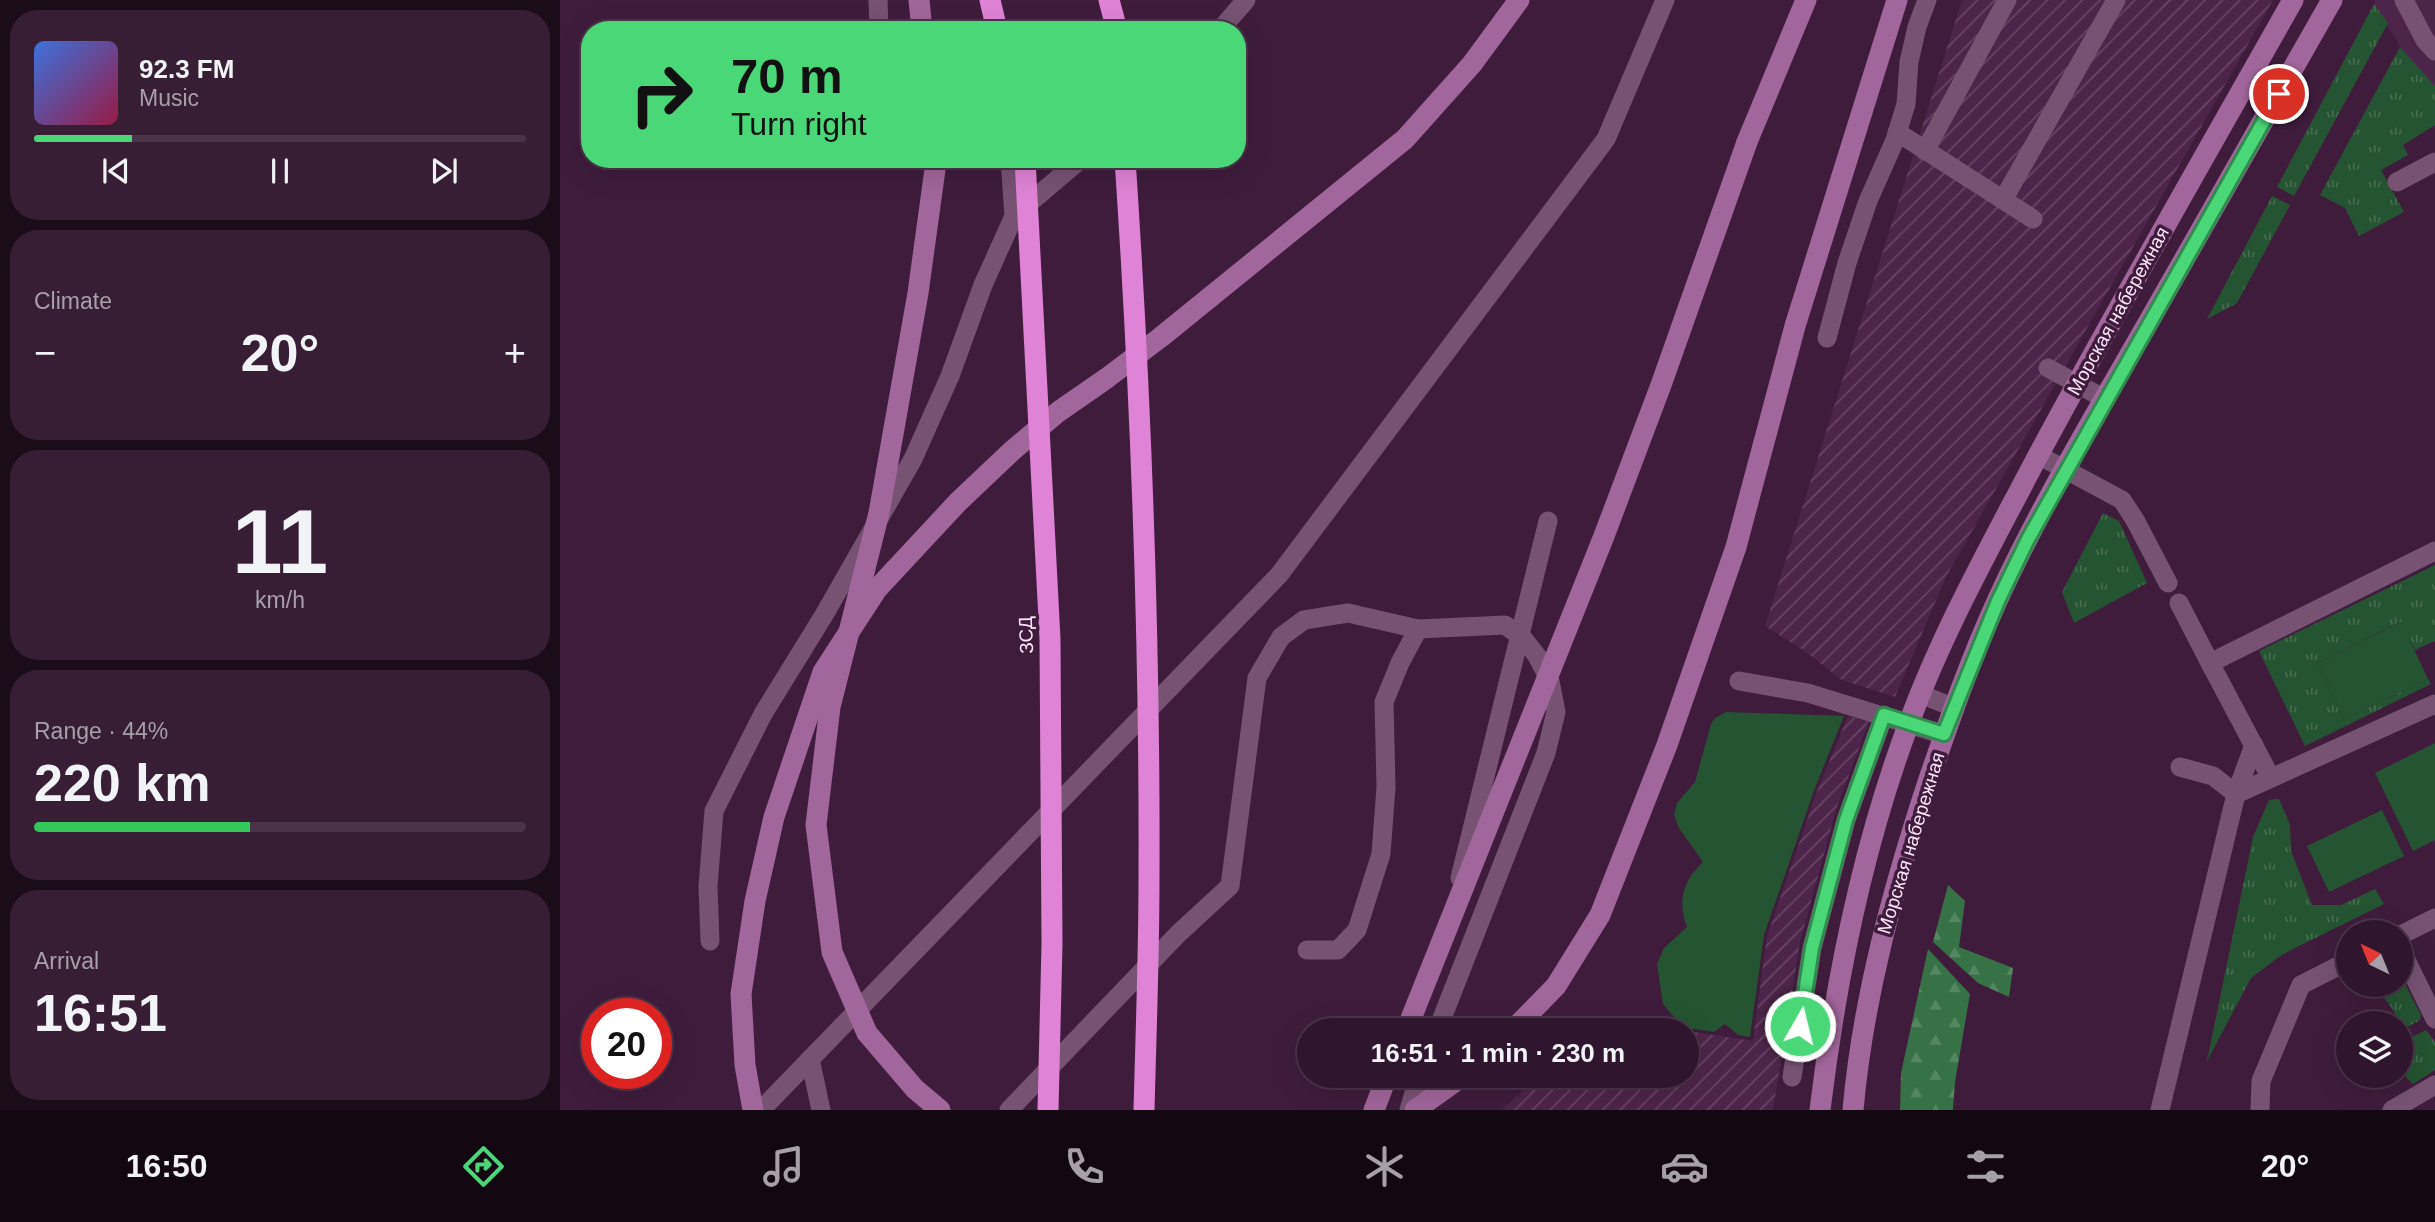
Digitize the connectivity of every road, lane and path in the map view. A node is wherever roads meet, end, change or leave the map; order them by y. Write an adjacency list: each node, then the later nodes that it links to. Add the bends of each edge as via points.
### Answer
1 (878, 0): 17 (lane)
2 (919, 0): 18 (main road)
3 (982, 0): 19 (lane)
4 (990, 0): 20 (highway)
5 (1109, 0): 21 (highway)
6 (1246, 0): 22 (lane)
7 (1519, 0): 75 (main road, via 1472,64 1405,139 1013,450 877,589 824,672 774,817 741,994)
8 (1665, 0): 70 (lane, via 1606,139 1279,575)
9 (1806, 0): 61 (main road, bridge, via 1747,142 1604,536)
10 (1897, 0): 68 (main road, via 1795,326 1736,547 1667,745 1600,915 1556,986)
11 (1927, 0): 24 (lane, via 1914,39 1906,104)
12 (2007, 0): 25 (lane)
13 (2116, 0): 33 (lane)
14 (2293, 0): 38 (main road, Морская набережная)
15 (2332, 0): 39 (main road, Морская набережная)
16 (2404, 0): 23 (lane)
17 (879, 21)
18 (921, 21)
19 (987, 21)
20 (995, 21)
21 (1115, 21)
22 (1228, 21)
23 (2435, 51)
24 (1897, 132): 25 (lane); 36 (lane, via 1847,262)
25 (1925, 152): 33 (lane)
26 (2435, 162): 32 (lane)
27 (935, 168): 78 (main road, bridge, via 879,513 830,706 816,825 832,952 867,1033 915,1089)
28 (1011, 168): 34 (lane)
29 (1026, 168): 80 (highway, ЗСД, bridge, via 1050,639)
30 (1071, 168): 34 (lane)
31 (1126, 168): 81 (highway, bridge, via 1145,576 1149,878)
32 (2397, 182)
33 (2003, 200): 35 (lane)
34 (1014, 216): 62 (lane, via 913,460 763,714 714,811 708,886)
35 (2033, 219)
36 (1827, 338)
37 (2048, 368): 38 (lane)
38 (2076, 383): 39 (lane); 40 (main road, Морская набережная)
39 (2105, 399): 41 (main road, Морская набережная)
40 (2038, 455): 41 (lane); 49 (main road, Морская набережная)
41 (2066, 470): 44 (lane, via 2122,500); 51 (main road, Морская набережная, via 1998,601)
42 (1548, 521): 61 (lane, bridge)
43 (2435, 551): 47 (lane)
44 (2168, 583)
45 (2179, 603): 47 (lane)
46 (1418, 629): 63 (lane, via 1384,702 1386,788 1381,854 1357,930 1338,950); 67 (lane, via 1505,625 1538,656 1550,681 1556,712 1546,753); 79 (lane, via 1348,613 1304,620 1281,637 1258,678 1230,886)
47 (2210, 663): 55 (lane)
48 (1739, 681): 52 (lane, via 1808,693)
49 (1920, 694): 51 (lane); 53 (main road, Морская набережная)
50 (2435, 704): 57 (lane)
51 (1955, 708): 54 (main road, Морская набережная)
52 (1884, 715): 53 (lane); 71 (lane, via 1846,820 1812,948)
53 (1909, 722): 54 (lane); 84 (main road, Морская набережная, via 1870,842 1849,927)
54 (1944, 734): 85 (main road, Морская набережная, via 1895,886 1865,1024)
55 (2254, 745): 57 (lane); 58 (lane)
56 (2180, 767): 58 (lane, via 2213,776)
57 (2271, 778): 58 (lane)
58 (2236, 794): 86 (lane)
59 (2435, 918): 60 (lane)
60 (2413, 929)
61 (1446, 930): 66 (main road, bridge)
62 (710, 941)
63 (1307, 950)
64 (2336, 967): 87 (lane, via 2301,985 2261,1081)
65 (2413, 974): 69 (lane)
66 (1411, 1018)
67 (1442, 1018)
68 (1525, 1018)
69 (2435, 1019)
70 (810, 1059): 76 (lane); 77 (lane)
71 (1793, 1077)
72 (2435, 1085): 88 (lane)
73 (1415, 1088): 82 (lane)
74 (1446, 1088): 83 (main road)
75 (753, 1110)
76 (761, 1110)
77 (821, 1110)
78 (940, 1110)
79 (1009, 1110)
80 (1048, 1110)
81 (1144, 1110)
82 (1409, 1110)
83 (1415, 1110)
84 (1820, 1110)
85 (1853, 1110)
86 (2160, 1110)
87 (2260, 1110)
88 (2392, 1110)

